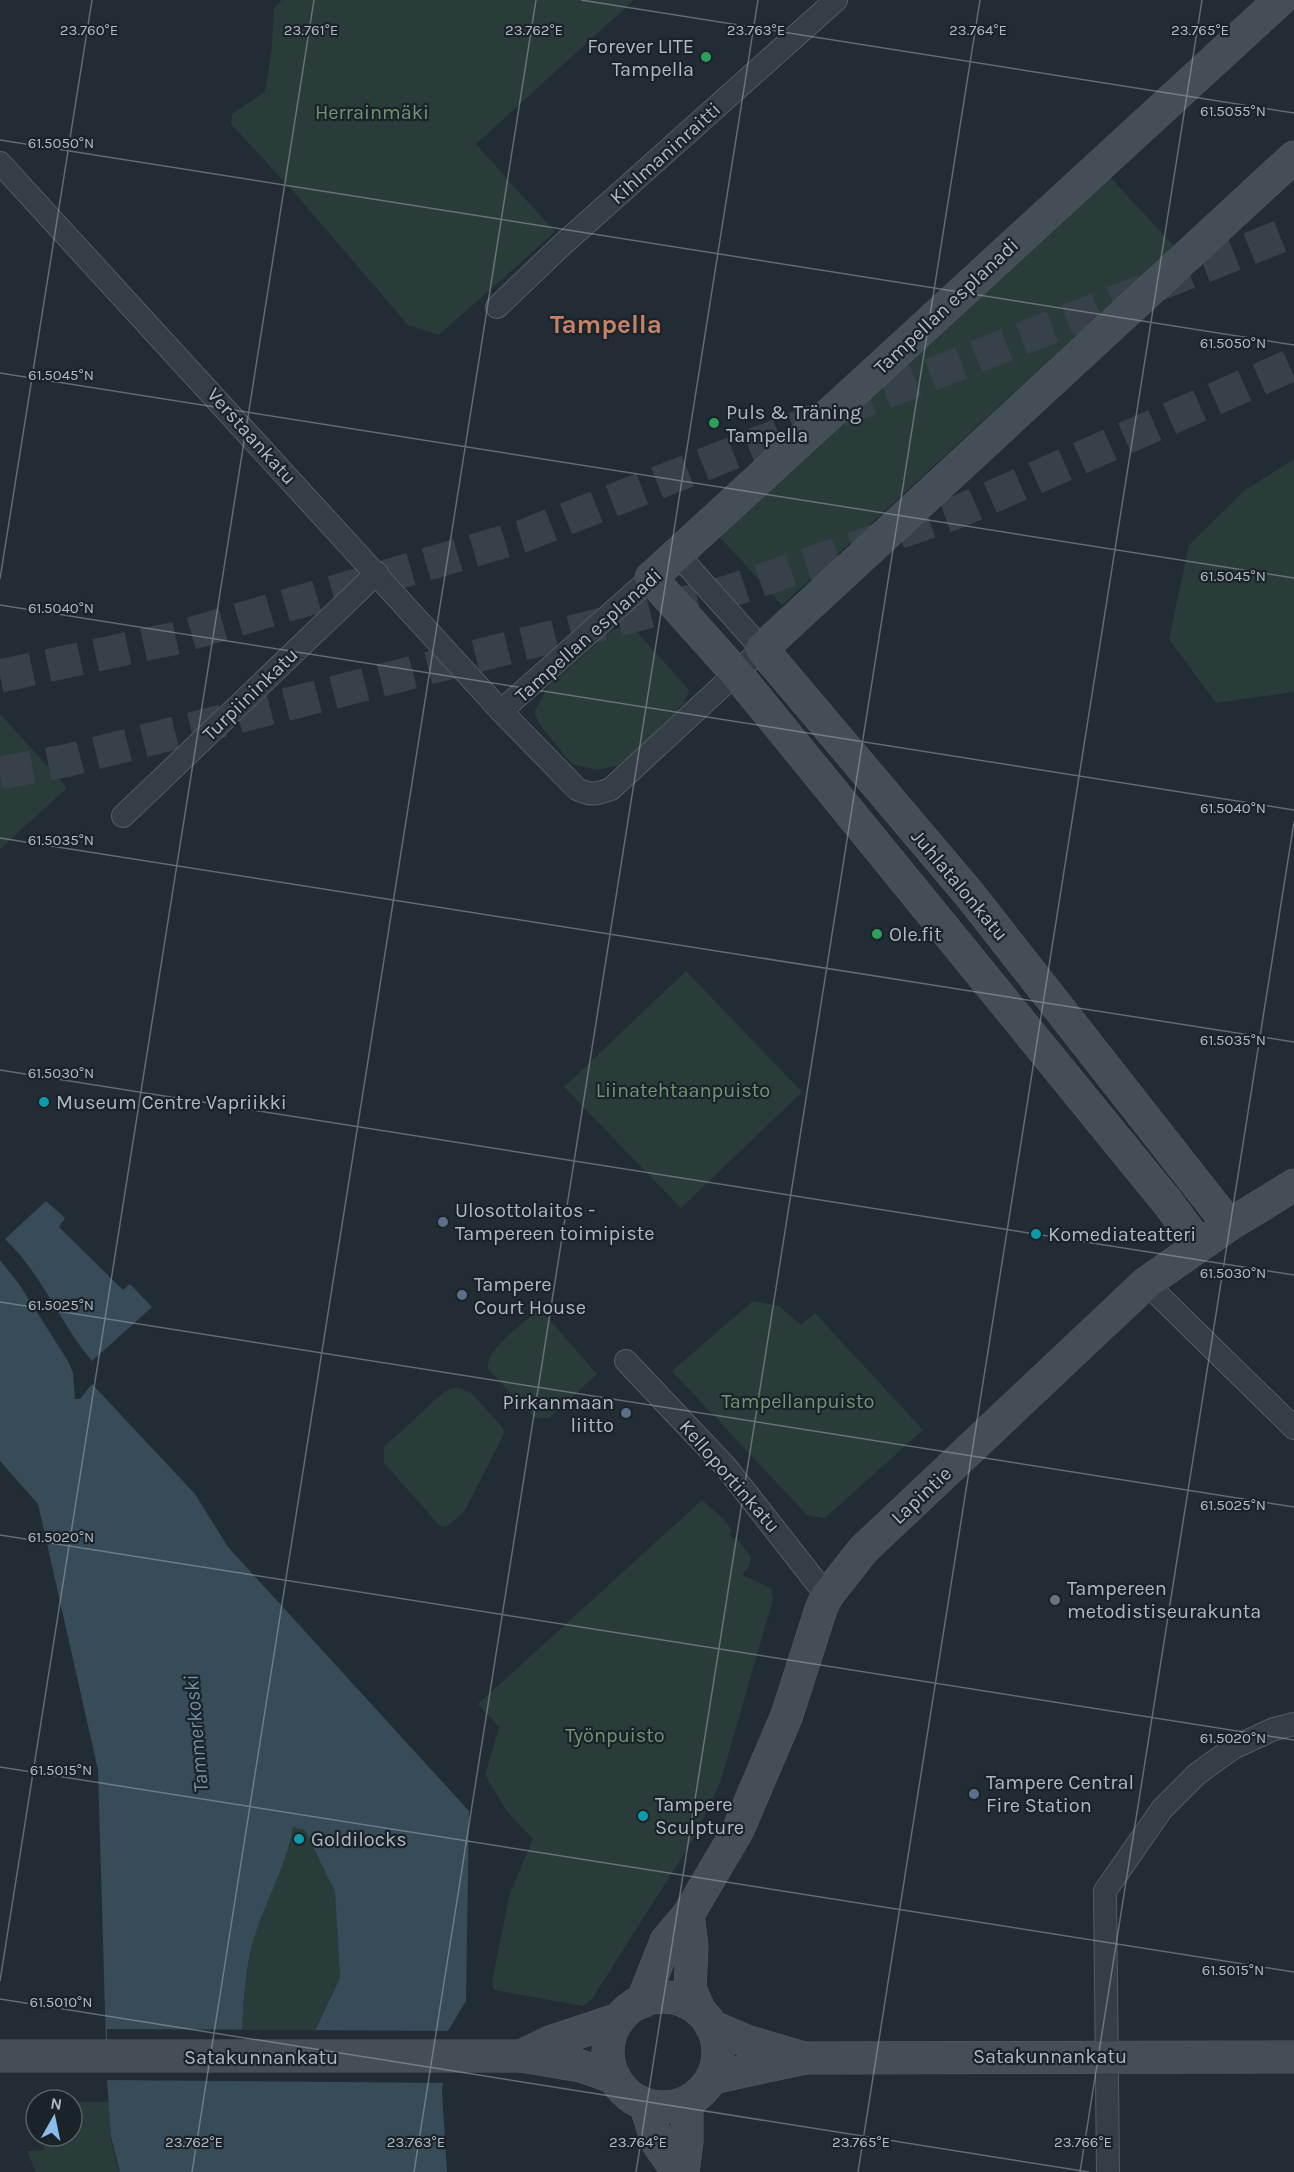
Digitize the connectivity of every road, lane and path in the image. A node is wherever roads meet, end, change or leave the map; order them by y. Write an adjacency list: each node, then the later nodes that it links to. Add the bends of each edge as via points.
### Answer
1 (836, 0): 5 (street, Kihlmaninraitti)
2 (1274, 2): 6 (street, Tampellan esplanadi)
3 (1294, 157): 9 (street, Tampellan esplanadi)
4 (0, 163): 7 (street, Verstaankatu)
5 (497, 307)
6 (678, 555): 8 (street, Tampellan esplanadi); 9 (street, Juhlatalonkatu)
7 (377, 573): 11 (street, Verstaankatu); 12 (street, Turpiininkatu)
8 (651, 578): 10 (street, Juhlatalonkatu); 11 (street, Tampellan esplanadi)
9 (762, 649): 10 (street, Tampellan esplanadi); 14 (street, Juhlatalonkatu, via 982,911)
10 (736, 673): 11 (street, Tampellan esplanadi, via 630,774 596,795 577,789); 15 (street, Juhlatalonkatu)
11 (501, 711)
12 (123, 816)
13 (1294, 1185): 14 (street, Lapintie)
14 (1229, 1225): 15 (street, Lapintie)
15 (1199, 1245): 16 (street, Lapintie)
16 (1146, 1282): 18 (street); 19 (street, Lapintie, via 863,1550)
17 (626, 1361): 19 (street, Kelloportinkatu, via 726,1467)
18 (1294, 1428)
19 (827, 1596): 21 (street, Lapintie, via 762,1777 738,1830)
20 (1294, 1724): 26 (street, via 1233,1748 1197,1774 1162,1809 1105,1891)
21 (688, 1915): 22 (street, Lapintie, via 666,1941); 23 (street, via 692,1946 690,1989)
22 (631, 2010): 23 (street, via 657,1998 672,1998 687,2003); 25 (street, Satakunnankatu); 29 (street, via 612,2033 608,2048)
23 (706, 2019): 28 (street, Satakunnankatu, via 746,2041); 30 (street, via 718,2043 718,2061)
24 (0, 2056): 25 (street, Satakunnankatu)
25 (521, 2056): 29 (street, Satakunnankatu, via 581,2066)
26 (1106, 2056): 27 (street, Satakunnankatu); 28 (street, Satakunnankatu); 34 (street)
27 (1294, 2057)
28 (805, 2058): 30 (street, Satakunnankatu)
29 (615, 2078): 32 (street, via 633,2098)
30 (712, 2078): 31 (street, via 702,2092)
31 (687, 2102): 32 (street, via 666,2107); 33 (street, via 687,2141)
32 (645, 2104): 33 (street, via 658,2144)
33 (681, 2172)
34 (1108, 2172)

